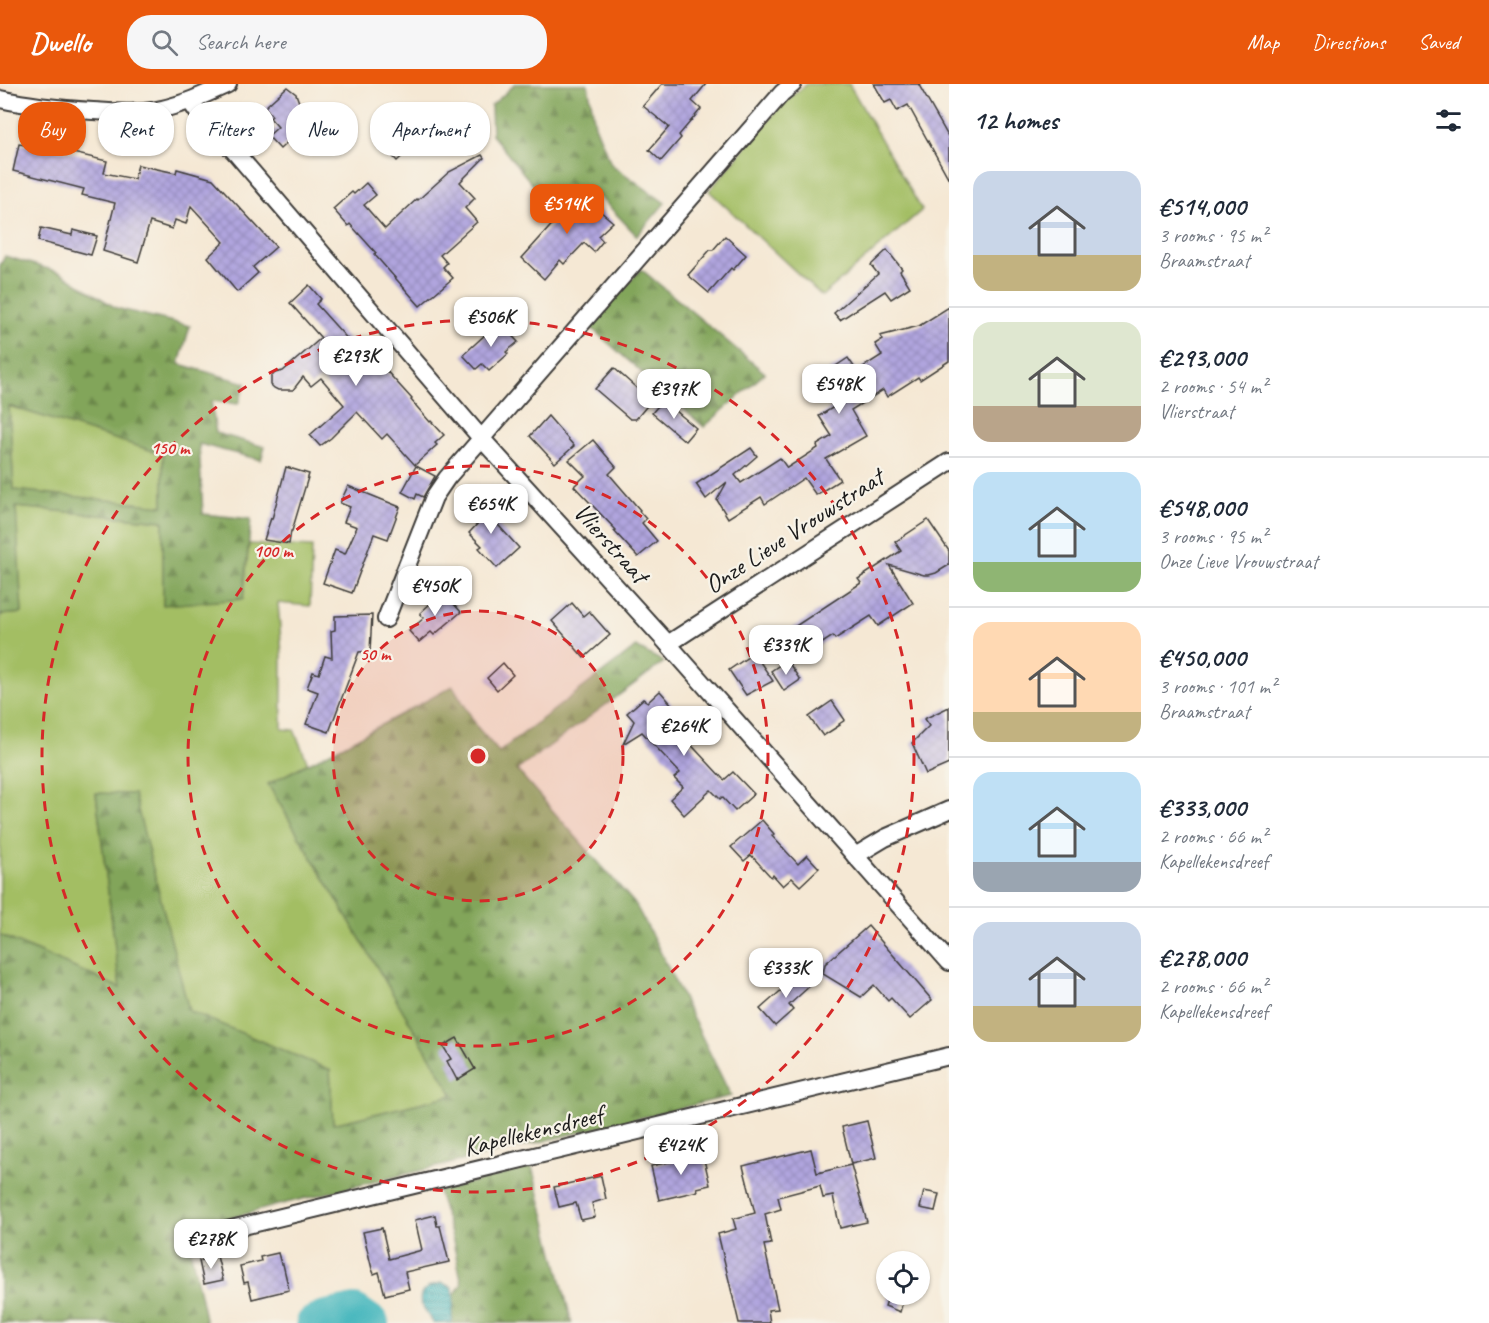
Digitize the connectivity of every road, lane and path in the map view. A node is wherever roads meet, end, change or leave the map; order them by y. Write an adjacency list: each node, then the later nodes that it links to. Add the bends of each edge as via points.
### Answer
1 (228, 84): 4 (street)
2 (793, 84): 5 (street)
3 (0, 99): 4 (street, via 27,105 140,113)
4 (190, 101): 5 (street, Vlierstraat, via 205,123 234,151)
5 (481, 438): 7 (street, via 434,497); 8 (street, Vlierstraat)
6 (949, 462): 8 (street, Onze Lieve Vrouwstraat)
7 (386, 619)
8 (668, 644): 10 (street, Vlierstraat)
9 (949, 810): 10 (street)
10 (855, 856): 11 (street, Vlierstraat)
11 (949, 962)
12 (949, 1056): 13 (street, Kapellekensdreef)
13 (198, 1238)

